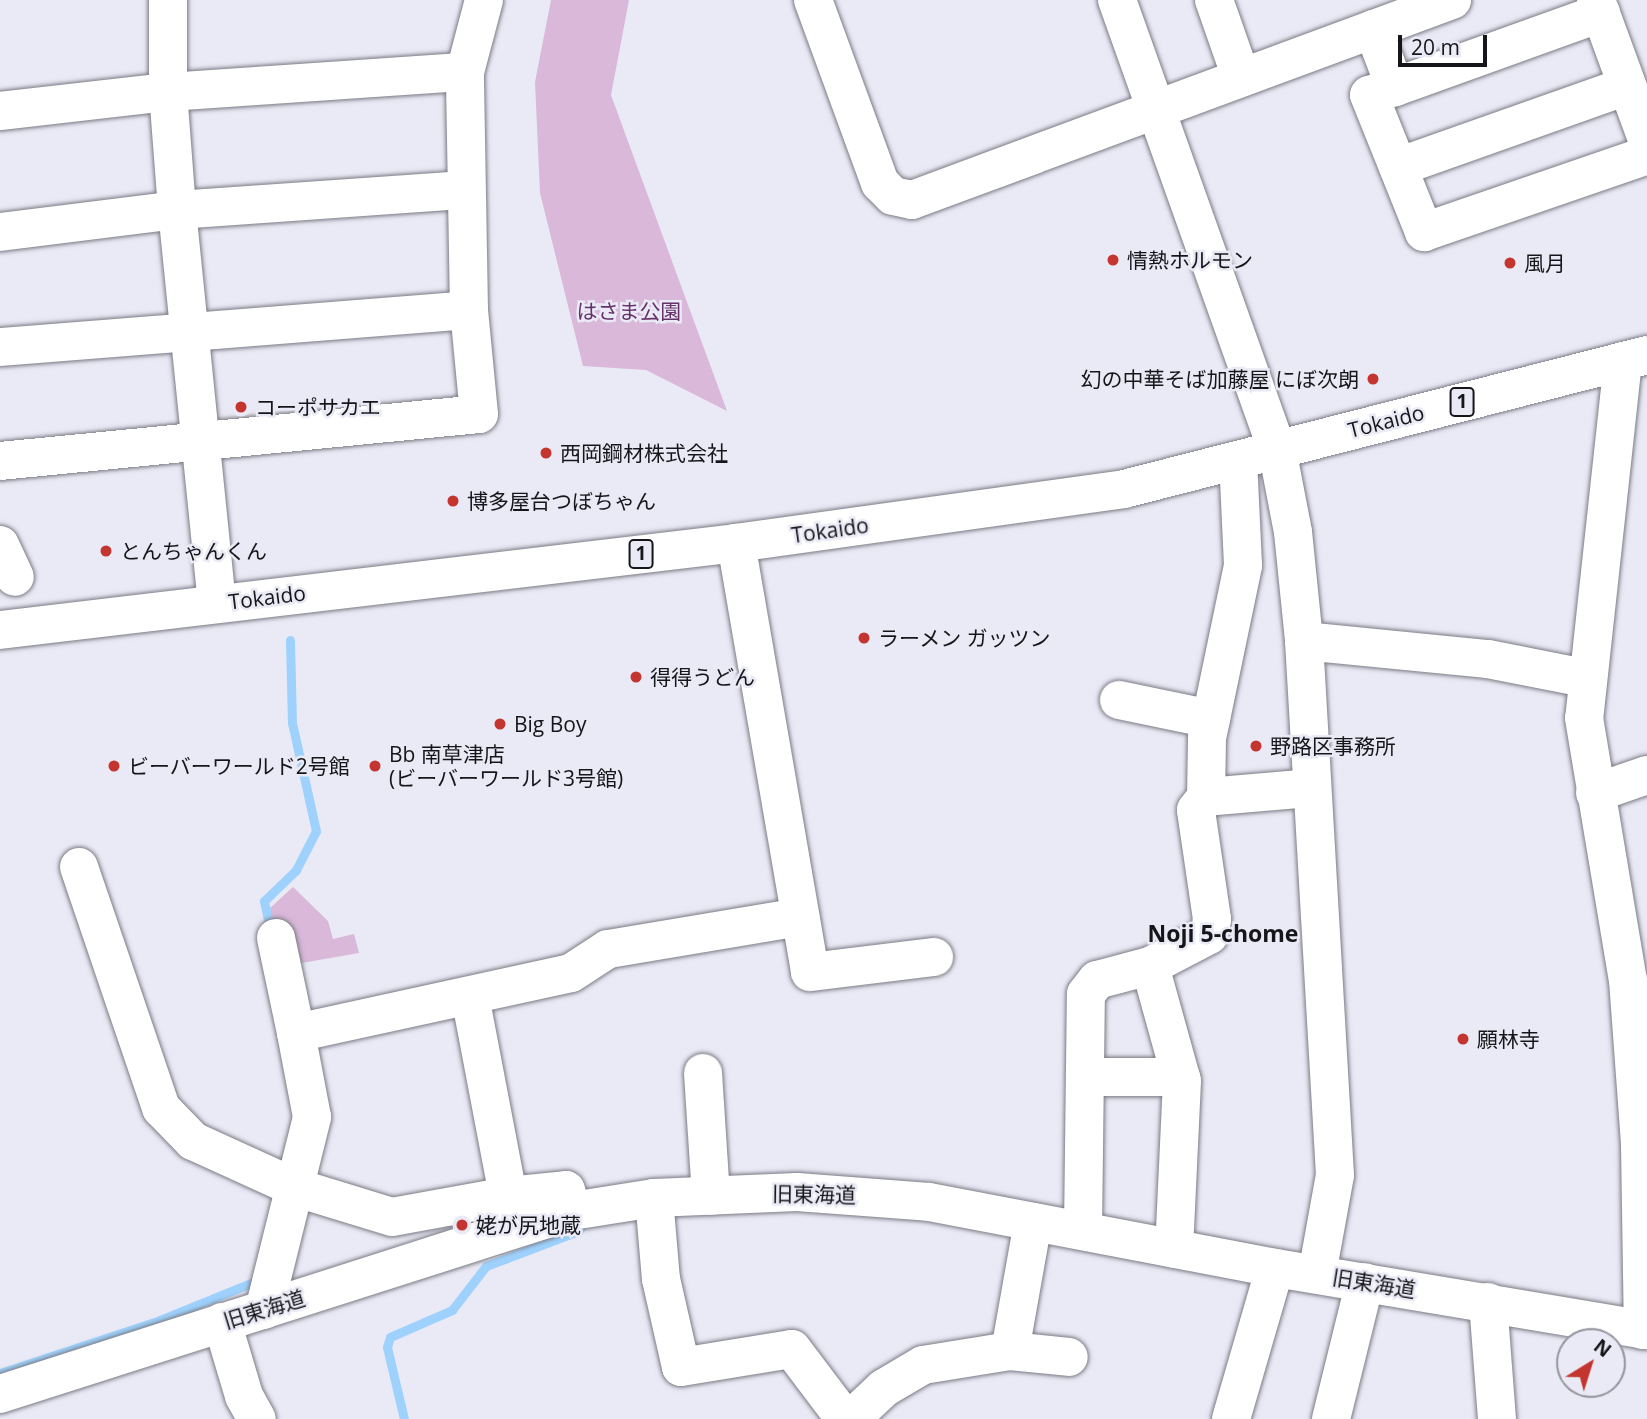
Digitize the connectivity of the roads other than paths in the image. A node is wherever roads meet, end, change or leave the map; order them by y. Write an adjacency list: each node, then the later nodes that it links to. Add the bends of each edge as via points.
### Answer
1 (168, 0): 13 (main road)
2 (484, 0): 9 (main road)
3 (813, 0): 14 (main road, via 880,183 893,196 912,200)
4 (1117, 0): 14 (main road)
5 (1214, 0): 10 (main road)
6 (1452, 0): 8 (main road)
7 (1598, 6): 11 (main road); 12 (main road)
8 (1375, 18): 10 (main road); 12 (main road)
9 (465, 72): 13 (main road); 19 (main road)
10 (1241, 77): 14 (main road)
11 (1628, 86): 16 (main road); 18 (main road)
12 (1395, 88): 18 (main road, via 1369,95)
13 (168, 92): 15 (main road); 20 (main road)
14 (1154, 110): 27 (main road)
15 (0, 111)
16 (1647, 139)
17 (1647, 155): 18 (main road, via 1424,233)
18 (1398, 167)
19 (465, 190): 20 (main road); 22 (main road)
20 (177, 211): 21 (main road); 23 (main road)
21 (0, 232)
22 (469, 310): 23 (main road); 26 (main road, via 479,414)
23 (187, 334): 24 (main road); 26 (main road)
24 (0, 347)
25 (1635, 358): 27 (main road, Tokaido / 1); 34 (main road)
26 (200, 443): 29 (main road); 31 (main road)
27 (1277, 449): 28 (main road, Tokaido / 1); 33 (main road, via 1293,532)
28 (1238, 460): 30 (main road, Tokaido / 1, via 1124,489); 36 (main road, via 1243,565)
29 (0, 461)
30 (736, 543): 31 (main road, Tokaido / 1); 42 (main road)
31 (217, 603): 32 (main road, Tokaido / 1)
32 (0, 630)
33 (1304, 641): 34 (main road, via 1488,659); 38 (main road)
34 (1585, 678): 39 (main road, via 1584,718)
35 (1119, 700): 36 (main road)
36 (1211, 719): 40 (main road)
37 (1647, 775): 39 (main road)
38 (1311, 788): 40 (main road); 60 (main road, via 1335,1175)
39 (1595, 793): 65 (main road, via 1628,979 1640,1145)
40 (1206, 797): 45 (main road, via 1196,810 1212,919 1209,935)
41 (79, 867): 51 (main road, via 161,1108 193,1140)
42 (800, 916): 44 (main road, via 810,972); 46 (main road, via 608,949 571,973)
43 (276, 937): 47 (main road)
44 (934, 957)
45 (1150, 966): 49 (main road, via 1097,980 1086,995); 50 (main road)
46 (470, 996): 47 (main road); 52 (main road)
47 (296, 1033): 51 (main road, via 312,1117 308,1149)
48 (703, 1073): 53 (main road)
49 (1085, 1077): 50 (main road); 57 (main road)
50 (1181, 1077): 58 (main road, via 1182,1156)
51 (294, 1187): 52 (main road, via 392,1217); 63 (main road)
52 (508, 1196): 55 (main road, via 566,1190)
53 (711, 1196): 54 (main road, 旧東海道); 56 (main road, 旧東海道, via 855,1193)
54 (654, 1198): 55 (main road, 旧東海道); 70 (main road, via 661,1279 681,1367 792,1349)
55 (572, 1211): 63 (main road, 旧東海道)
56 (1032, 1222): 57 (main road, 旧東海道); 66 (main road)
57 (1083, 1231): 58 (main road, 旧東海道)
58 (1174, 1249): 59 (main road, 旧東海道)
59 (1275, 1268): 60 (main road, 旧東海道); 72 (main road)
60 (1317, 1274): 61 (main road, 旧東海道)
61 (1365, 1282): 62 (main road, 旧東海道); 73 (main road)
62 (1488, 1302): 65 (main road, 旧東海道); 74 (main road)
63 (264, 1310): 64 (main road, 旧東海道)
64 (222, 1322): 68 (main road, 旧東海道); 69 (main road, via 244,1396)
65 (1645, 1330)
66 (1010, 1351): 67 (main road); 71 (main road, via 923,1365 884,1388)
67 (1069, 1357)
68 (0, 1394)
69 (257, 1419)
70 (845, 1419)
71 (851, 1419)
72 (1231, 1419)
73 (1331, 1419)
74 (1497, 1419)

